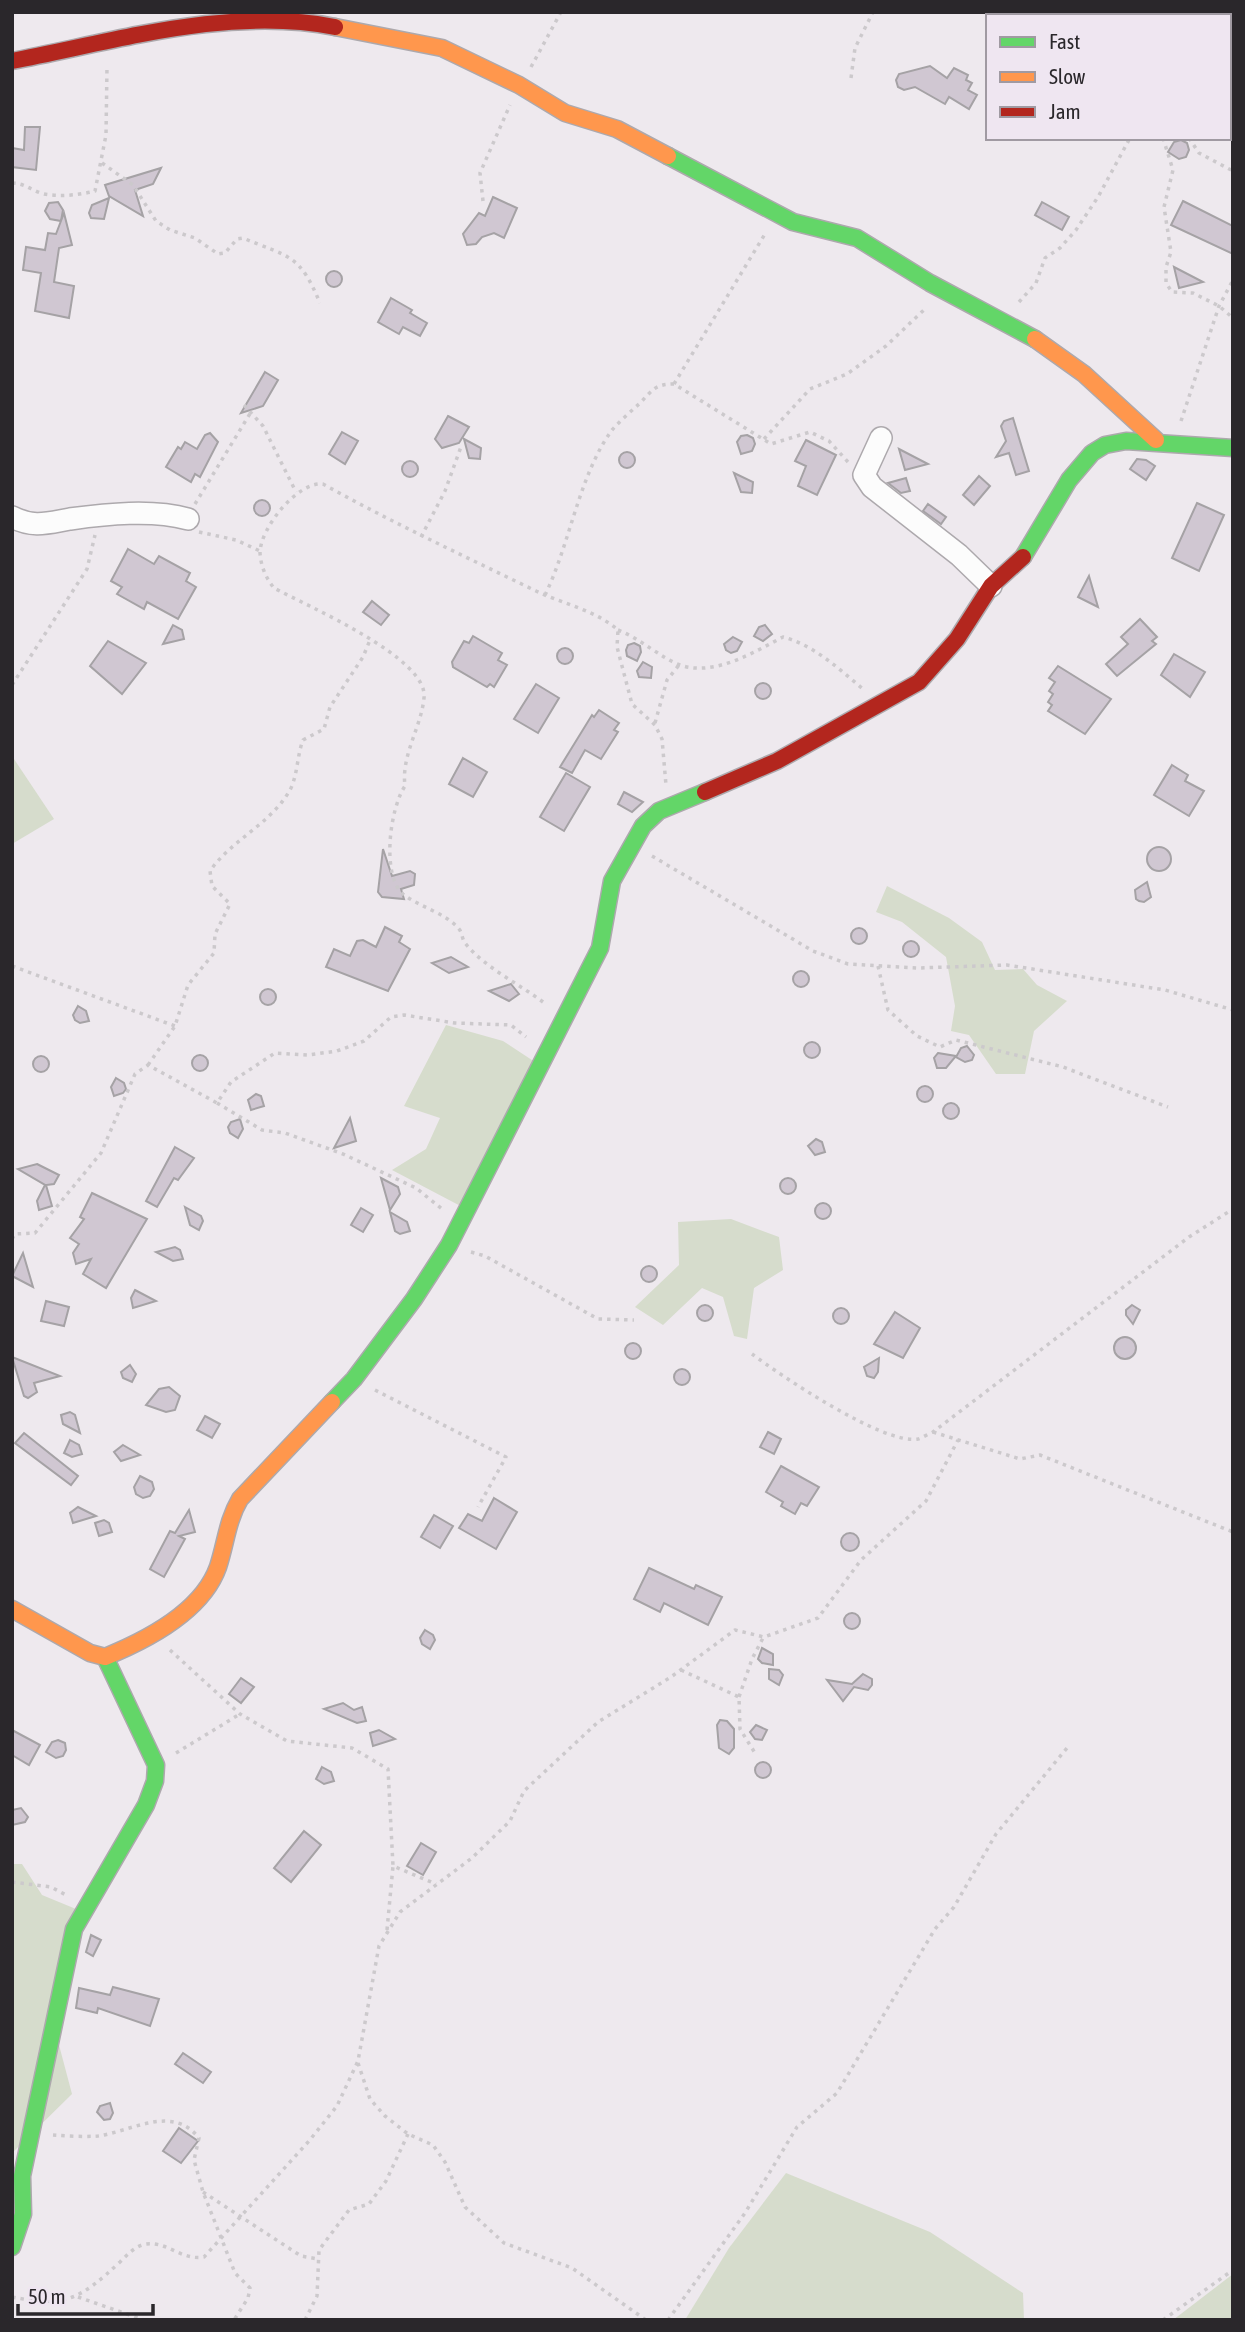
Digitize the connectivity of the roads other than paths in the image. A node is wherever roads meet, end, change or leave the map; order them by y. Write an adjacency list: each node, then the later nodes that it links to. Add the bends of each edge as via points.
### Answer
1 (12, 61): 3 (street, via 228,20 267,18 442,48 565,113 617,129 776,214 810,228 857,238 941,289 1004,320 1084,374)
2 (881, 438): 7 (street, via 864,475)
3 (1161, 441): 4 (street); 7 (street, via 1105,445 1092,453 1069,480 1025,555)
4 (1233, 448)
5 (12, 517): 6 (street, via 27,525 143,512)
6 (188, 519)
7 (991, 586): 9 (street, via 937,664 919,682 777,761 659,811 631,844 612,881 600,948 449,1245 354,1379 240,1499 228,1517 217,1570 207,1588 153,1634)
8 (12, 1609): 9 (street)
9 (105, 1657): 10 (street, via 156,1765 155,1780 146,1805 74,1929 22,2176 23,2214)
10 (12, 2247)

